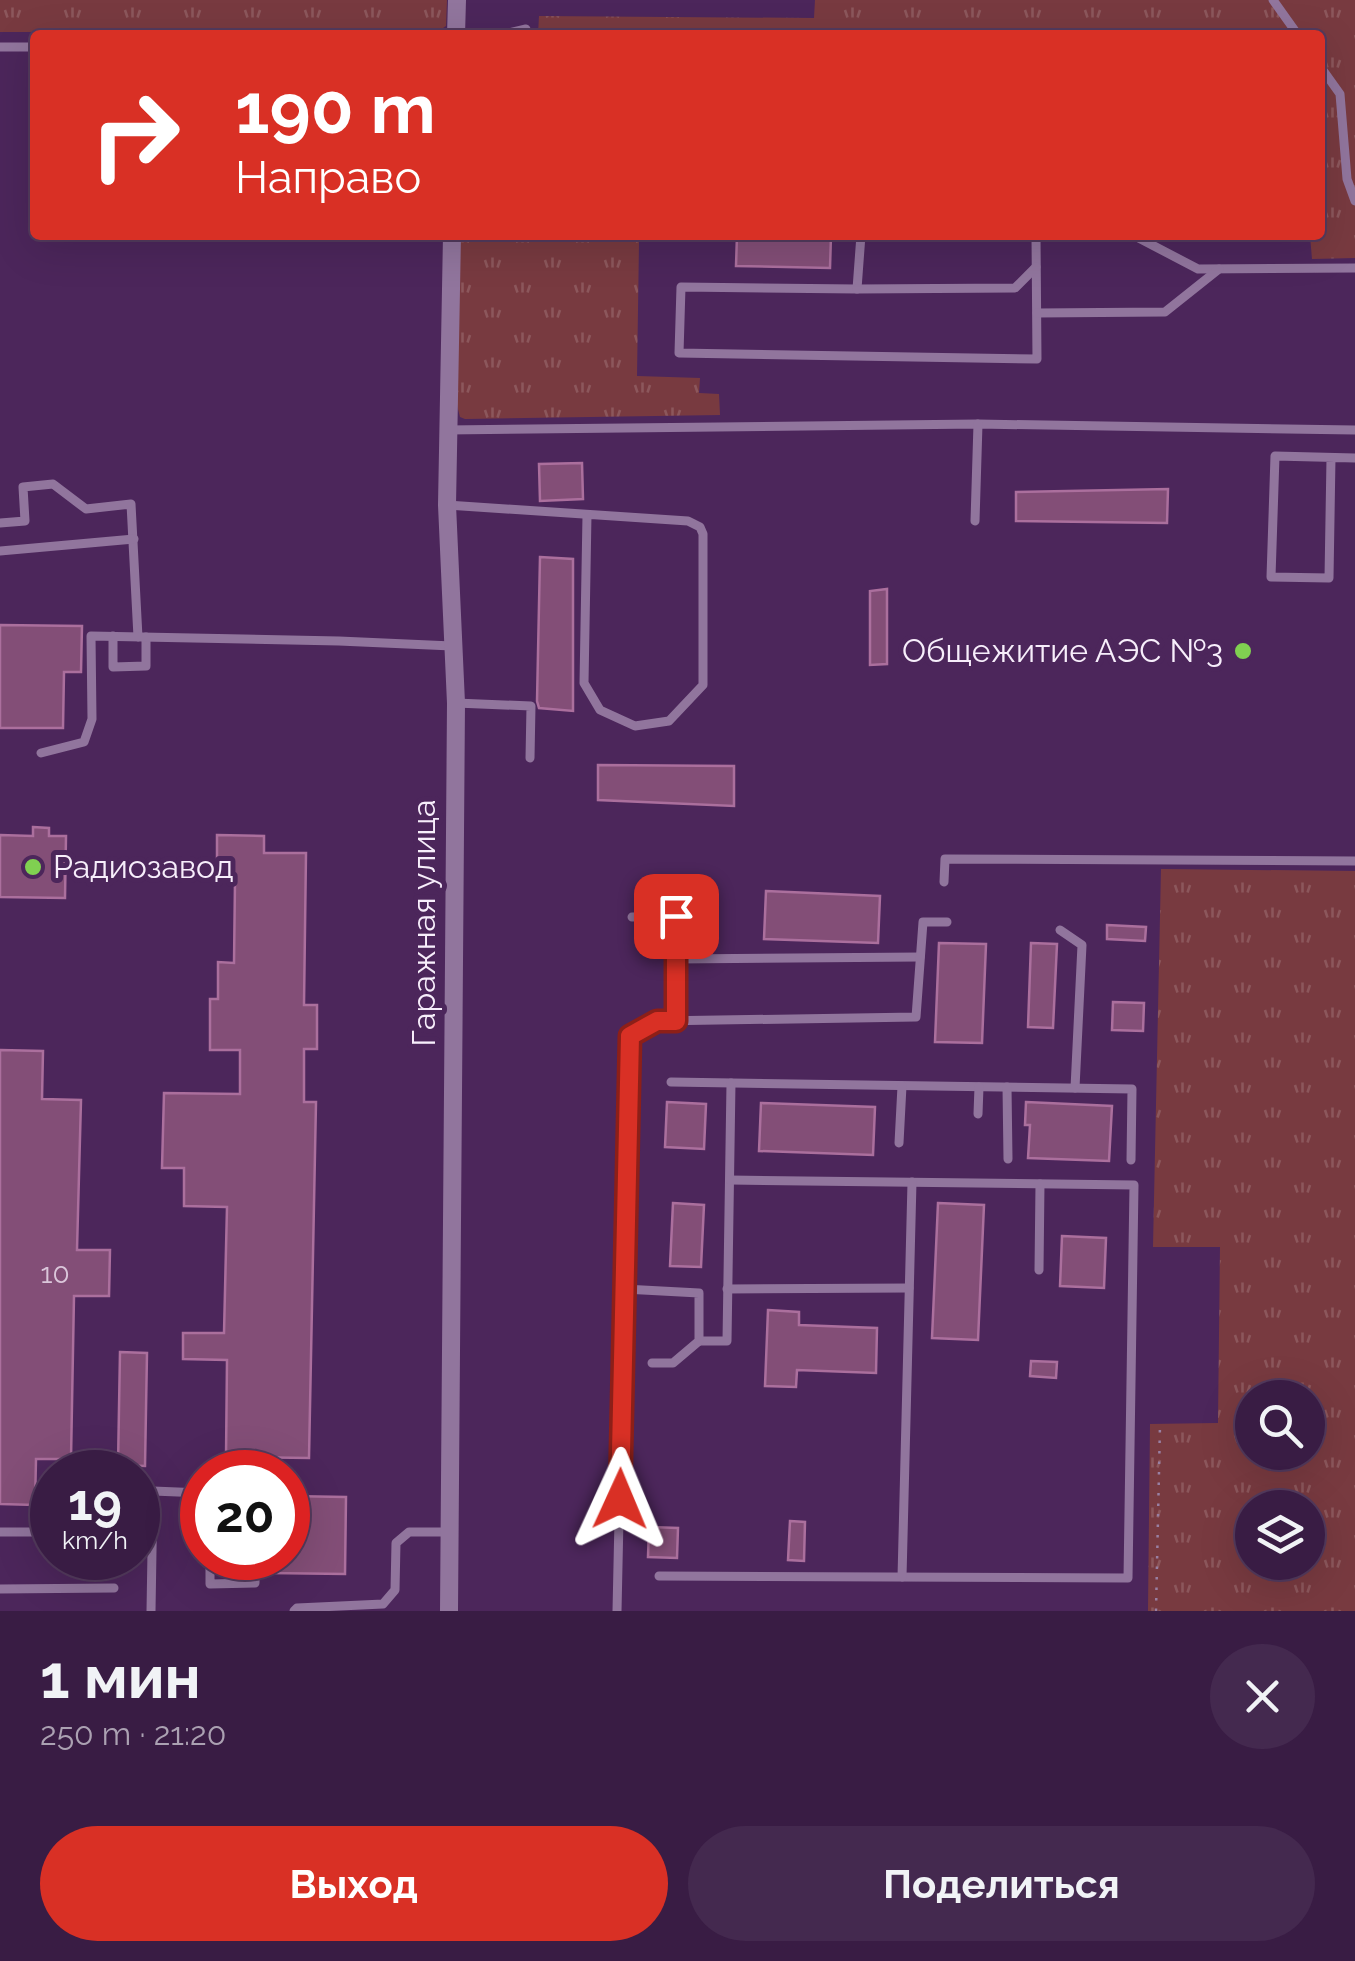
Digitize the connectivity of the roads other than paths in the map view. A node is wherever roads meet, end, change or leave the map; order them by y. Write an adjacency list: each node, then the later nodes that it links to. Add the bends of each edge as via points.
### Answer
1 (457, 0): 4 (street)
2 (1273, 0): 6 (lane)
3 (526, 29): 5 (lane)
4 (456, 30)
5 (522, 30)
6 (1294, 30)
7 (0, 47): 8 (lane)
8 (30, 47)
9 (1325, 73): 10 (lane, via 1340,94)
10 (1355, 201)
11 (452, 240): 21 (street, Гаражная улица)
12 (861, 240): 18 (lane)
13 (1035, 240): 15 (lane)
14 (1143, 240): 17 (lane, via 1198,269)
15 (1036, 268): 18 (lane, via 1015,288); 19 (lane)
16 (1355, 268): 17 (lane)
17 (1220, 269): 19 (lane, via 1165,312)
18 (857, 289): 19 (lane, via 681,287 679,354 1037,359)
19 (1037, 313)
20 (978, 424): 21 (lane); 22 (lane); 27 (lane)
21 (447, 430): 25 (street, Гаражная улица)
22 (1355, 430)
23 (1331, 458): 24 (lane, via 1329,578 1271,576 1275,456)
24 (1355, 458)
25 (446, 505): 26 (lane); 33 (street, Гаражная улица)
26 (587, 515): 26 (lane, via 688,521 700,528 703,685 668,721 635,726 600,710 584,683)
27 (975, 521)
28 (0, 524): 29 (lane, via 25,520 22,487 54,484 86,508 131,504)
29 (134, 539): 30 (lane); 32 (lane)
30 (0, 550)
31 (114, 636): 32 (lane); 32 (lane, via 114,667 146,666); 35 (lane, via 91,636 92,719 84,742)
32 (142, 637): 33 (lane)
33 (452, 646): 34 (street, Гаражная улица)
34 (456, 702): 36 (lane, via 530,706); 67 (street, Гаражная улица)
35 (41, 753)
36 (530, 758)
37 (1355, 861): 38 (lane, via 945,859)
38 (944, 882)
39 (632, 917): 43 (lane, via 676,916)
40 (948, 922): 42 (lane, via 923,922)
41 (1060, 930): 50 (lane, via 1082,945)
42 (920, 958): 43 (lane); 44 (lane, via 916,1017)
43 (676, 959): 44 (lane)
44 (676, 1021): 60 (lane, via 657,1021 630,1036)
45 (670, 1082): 46 (lane)
46 (731, 1083): 47 (lane); 55 (lane)
47 (902, 1086): 48 (lane); 52 (lane)
48 (979, 1087): 49 (lane); 51 (lane)
49 (1007, 1087): 50 (lane); 53 (lane)
50 (1075, 1088): 54 (lane, via 1132,1089)
51 (978, 1114)
52 (899, 1143)
53 (1008, 1159)
54 (1131, 1160)
55 (730, 1180): 56 (lane); 61 (lane)
56 (912, 1182): 57 (lane); 59 (lane)
57 (1040, 1184): 58 (lane); 69 (lane, via 1134,1186 1128,1578)
58 (1039, 1270)
59 (910, 1288): 61 (lane); 69 (lane)
60 (624, 1289): 62 (lane, via 699,1293); 77 (lane)
61 (728, 1289): 62 (lane, via 728,1340)
62 (699, 1342): 63 (lane, via 673,1364)
63 (652, 1363)
64 (180, 1492): 74 (lane, via 153,1491)
65 (0, 1532): 66 (lane)
66 (30, 1532)
67 (449, 1532): 75 (lane, via 409,1532 396,1543 395,1590 383,1604); 76 (street, Гаражная улица)
68 (659, 1576): 69 (lane)
69 (902, 1577)
70 (210, 1580): 71 (lane)
71 (256, 1580)
72 (114, 1588): 73 (lane)
73 (0, 1589)
74 (151, 1611)
75 (294, 1611)
76 (448, 1611)
77 (617, 1611)

